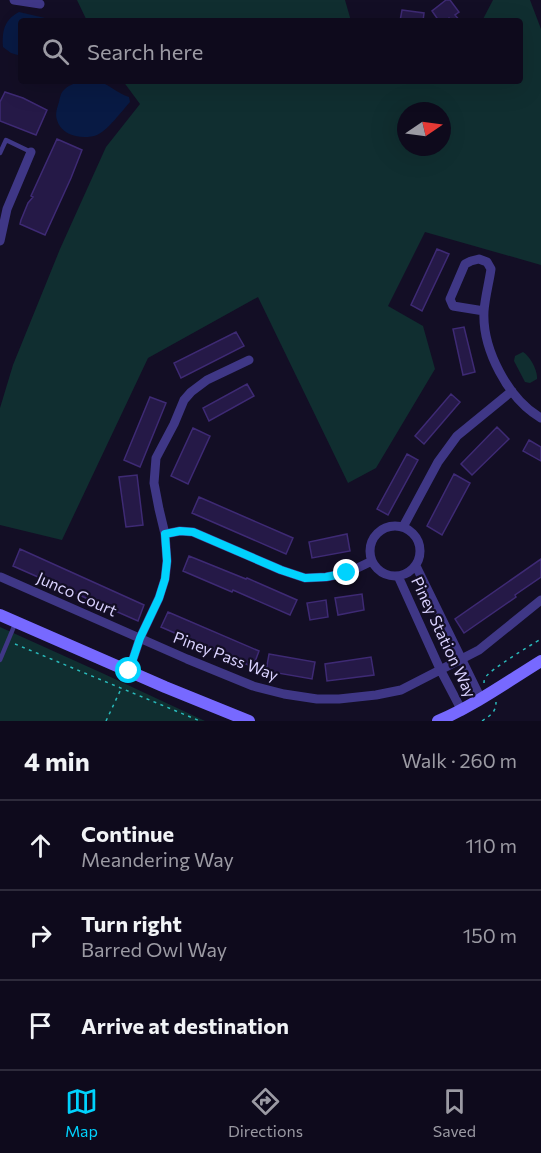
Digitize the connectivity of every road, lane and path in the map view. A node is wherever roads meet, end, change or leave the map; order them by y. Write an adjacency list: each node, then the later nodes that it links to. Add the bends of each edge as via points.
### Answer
1 (14, 0): 2 (street)
2 (40, 4)
3 (31, 152): 4 (lane, via 6,140); 5 (street)
4 (0, 153)
5 (4, 207): 6 (street)
6 (0, 241)
7 (484, 311): 7 (street, via 491,269 479,259 465,264 450,299 453,306); 9 (street, via 496,367)
8 (249, 360): 12 (street, via 198,385 184,400 156,458 154,483)
9 (512, 391): 10 (street); 11 (street, via 457,436 438,462)
10 (541, 418)
11 (403, 527): 13 (street, via 384,528 377,534 370,548); 14 (street, Piney Station Way, via 420,544)
12 (165, 534): 13 (street, via 193,532 305,578 347,573); 20 (street, via 165,579)
13 (372, 561): 15 (street, Piney Station Way, via 385,574)
14 (416, 566): 15 (street, Piney Station Way); 22 (street, Piney Station Way)
15 (398, 576): 25 (street, Piney Station Way)
16 (1, 577): 20 (street, Junco Court)
17 (541, 600): 22 (street, Piney Pass Way, via 478,650)
18 (0, 615): 19 (street)
19 (16, 622): 21 (lane); 26 (street)
20 (140, 638): 25 (street, Piney Pass Way, via 253,686 317,699 401,690); 26 (street)
21 (8, 642): 23 (lane); 27 (path)
22 (460, 659): 25 (street, Piney Pass Way); 28 (street, Piney Station Way)
23 (0, 660)
24 (541, 661): 28 (street)
25 (440, 669): 29 (street, Piney Station Way)
26 (129, 671): 32 (street)
27 (121, 689): 30 (path); 31 (path)
28 (481, 699): 29 (street)
29 (462, 711): 33 (street)
30 (106, 721)
31 (200, 721)
32 (249, 721)
33 (438, 721)

